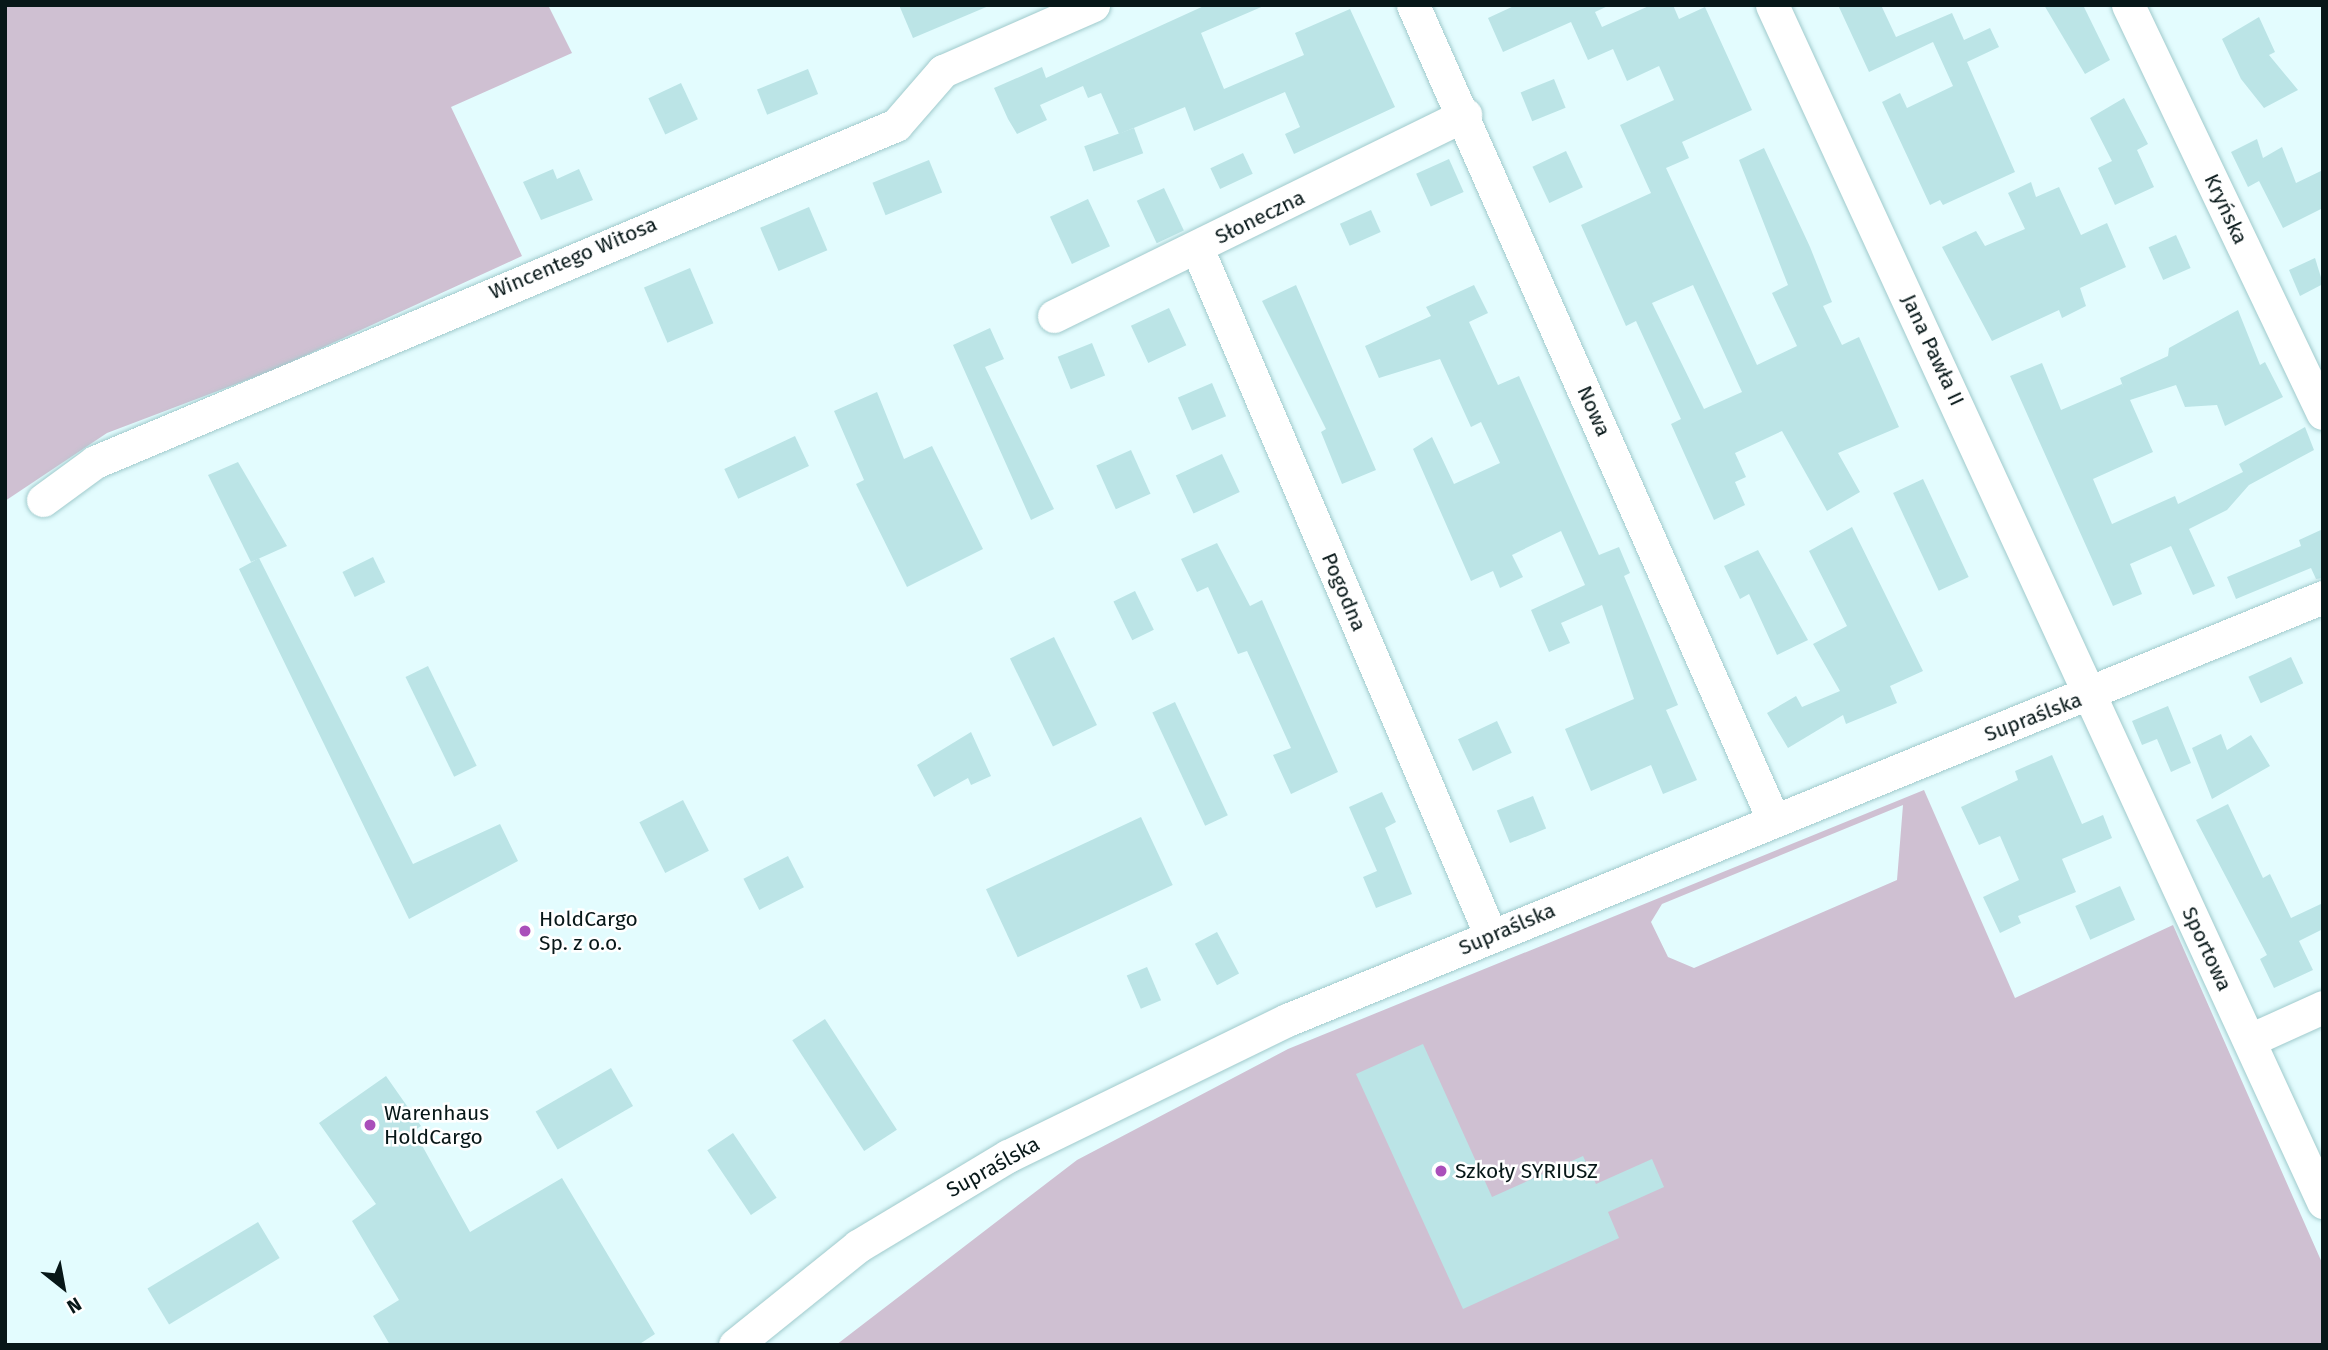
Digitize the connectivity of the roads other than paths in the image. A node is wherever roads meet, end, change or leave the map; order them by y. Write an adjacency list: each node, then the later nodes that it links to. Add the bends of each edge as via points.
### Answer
1 (1093, 5): 9 (street, Wincentego Witosa, via 943,71 896,125 95,462)
2 (1413, 5): 5 (street, Nowa)
3 (1772, 5): 11 (street, Jana Pawła II)
4 (2128, 5): 8 (street, Kryńska)
5 (1465, 115): 6 (street, Słoneczna); 12 (street, Nowa)
6 (1197, 248): 7 (street, Słoneczna); 13 (street, Pogodna)
7 (1054, 317)
8 (2323, 413)
9 (43, 500)
10 (2323, 597): 11 (street, Supraślska)
11 (2094, 694): 12 (street, Supraślska); 15 (street, Sportowa)
12 (1773, 819): 13 (street, Supraślska)
13 (1491, 936): 17 (street, Supraślska, via 1287,1020 1008,1156 858,1246)
14 (2323, 1007): 15 (street)
15 (2250, 1040): 16 (street, Sportowa)
16 (2323, 1202)
17 (735, 1345)

